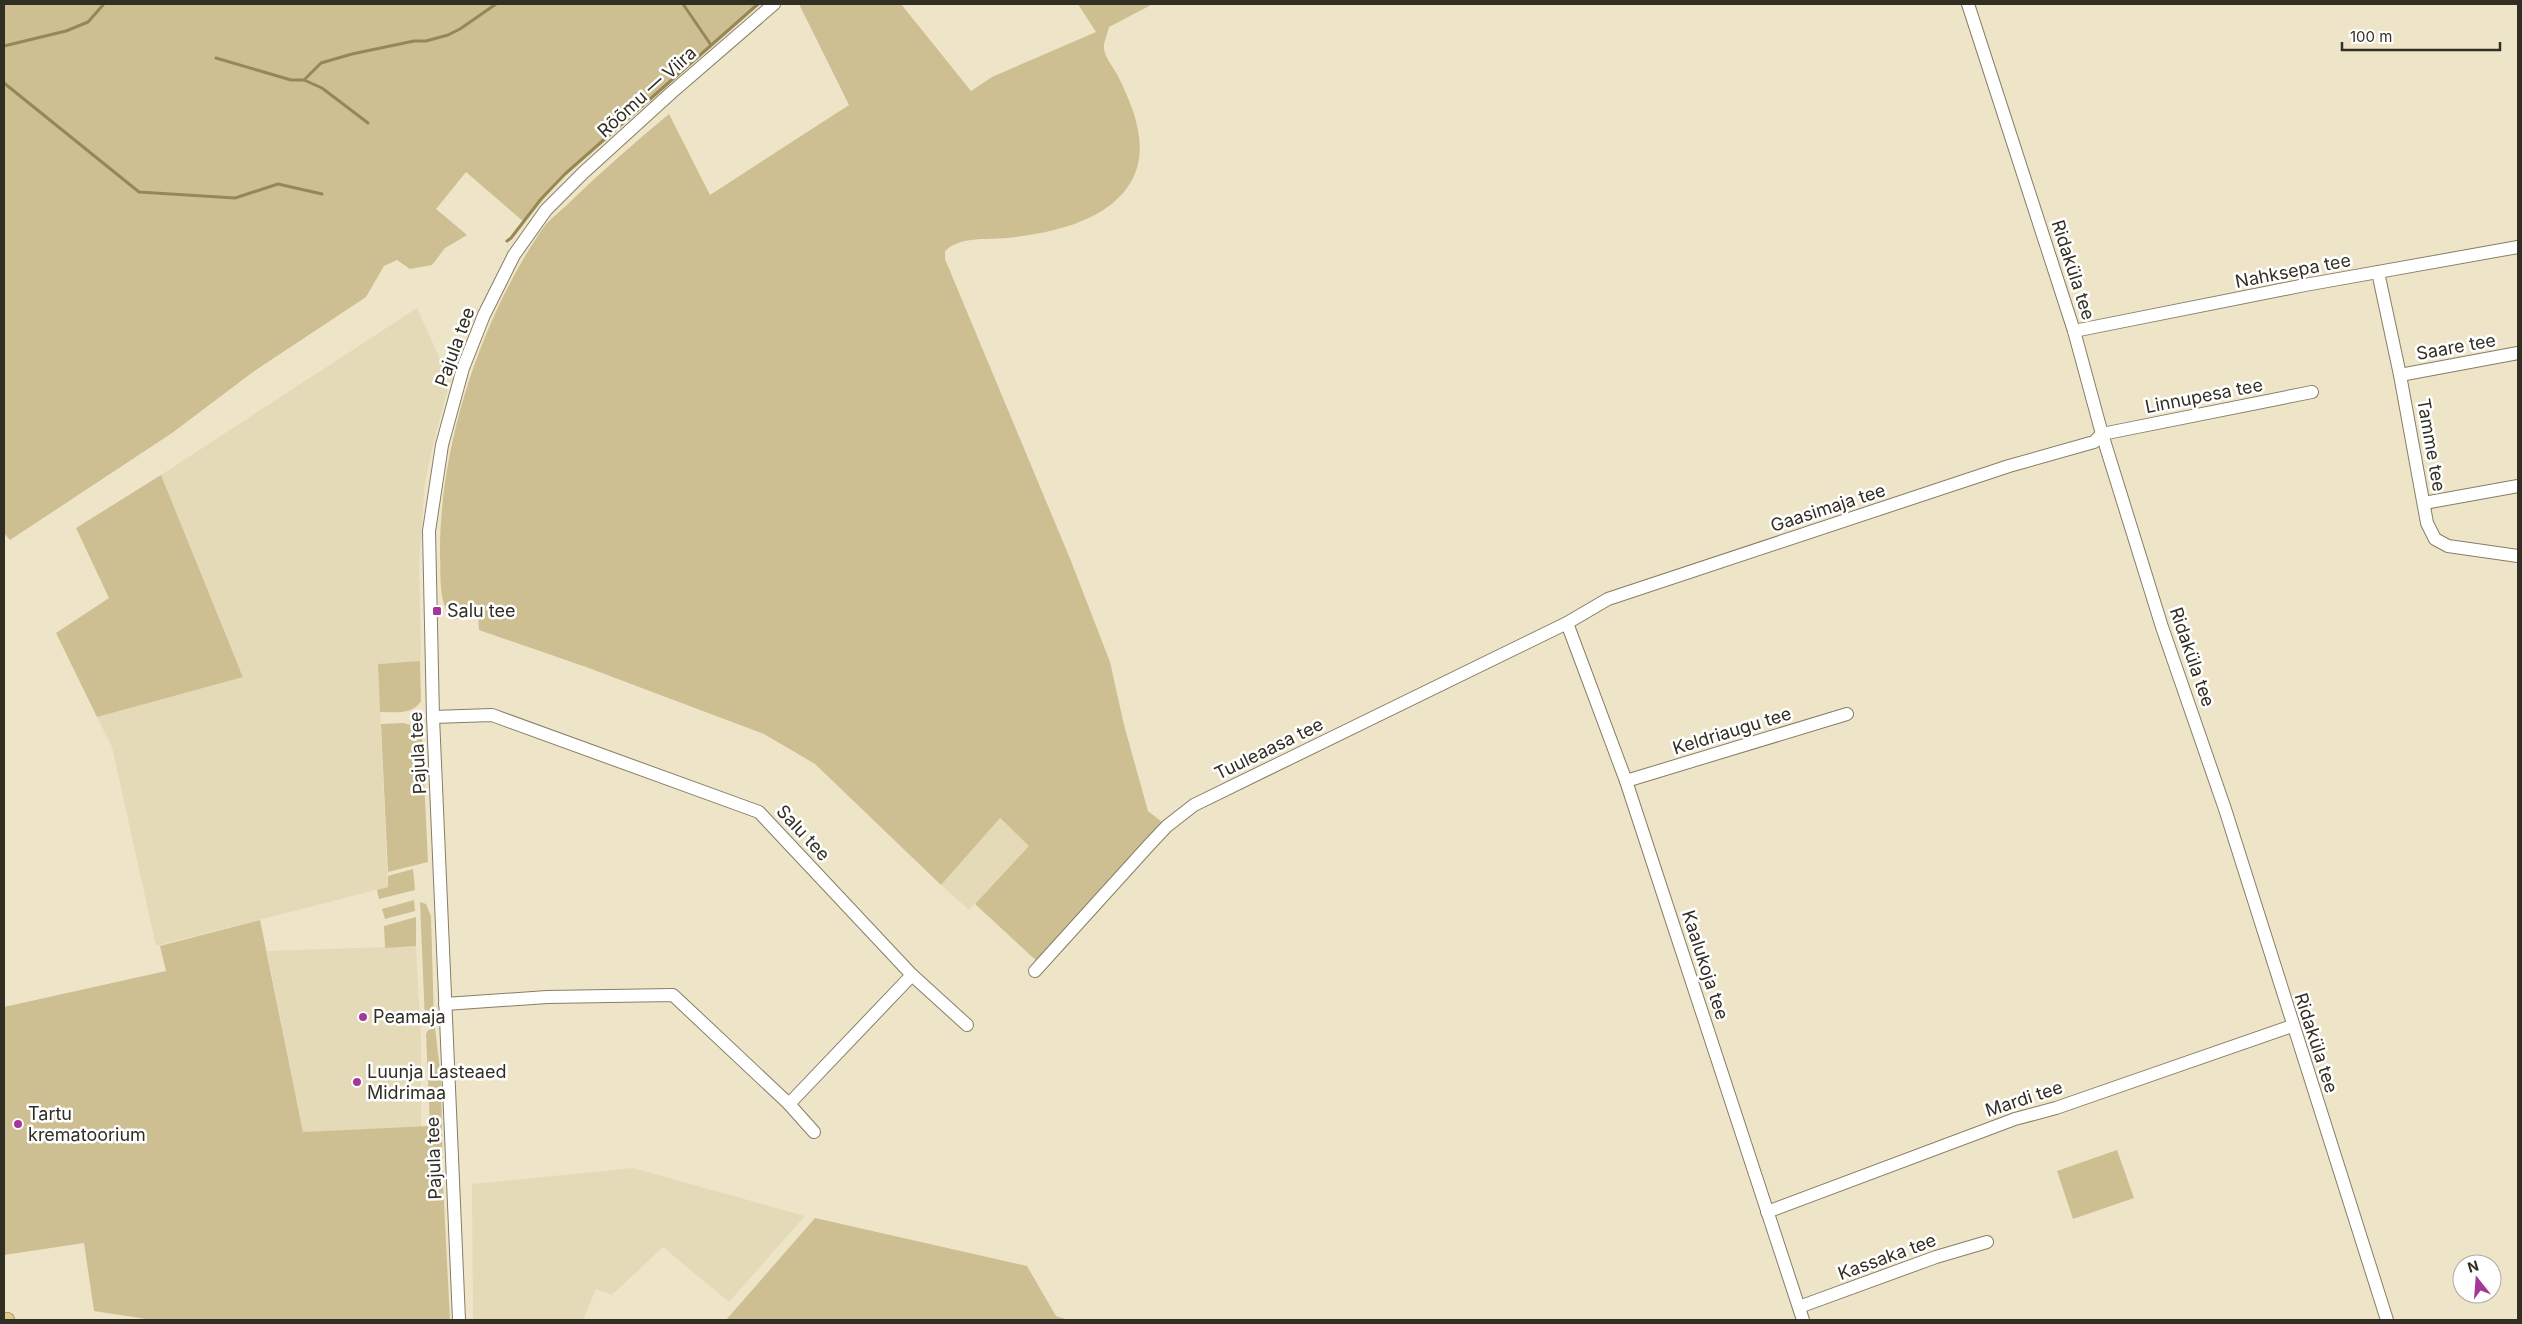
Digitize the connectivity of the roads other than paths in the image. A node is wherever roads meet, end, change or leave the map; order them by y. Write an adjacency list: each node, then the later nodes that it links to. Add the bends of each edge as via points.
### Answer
1 (774, 4): 3 (street, Rõõmu — Viira, via 671,92)
2 (1968, 4): 6 (street, Ridaküla tee)
3 (546, 210): 16 (street, Pajula tee, via 514,255 484,315 463,368 442,444 429,530)
4 (2518, 247): 5 (street, Nahksepa tee)
5 (2378, 272): 6 (street, Nahksepa tee); 8 (street, Tamme tee)
6 (2074, 331): 10 (street, Ridaküla tee)
7 (2518, 353): 8 (street, Saare tee)
8 (2400, 375): 12 (street, Tamme tee)
9 (2312, 392): 10 (street, Linnupesa tee)
10 (2102, 434): 14 (street, Gaasimaja tee, via 2094,442 2009,466 1608,599); 22 (street, Ridaküla tee, via 2162,626 2225,809)
11 (2518, 486): 12 (street)
12 (2424, 503): 13 (street, Tamme tee, via 2427,524 2435,540 2448,546)
13 (2518, 556)
14 (1567, 623): 17 (street, Kaalukoja tee); 18 (street, Tuuleaasa tee, via 1194,805 1156,838)
15 (1847, 714): 17 (street, Keldriaugu tee)
16 (433, 717): 19 (street, Salu tee, via 492,715 759,812); 20 (street, Pajula tee)
17 (1626, 781): 25 (street, Kaalukoja tee)
18 (1034, 971)
19 (912, 976): 21 (street, Salu tee); 23 (street)
20 (445, 1004): 23 (street, via 547,997 673,995); 28 (street, Pajula tee)
21 (967, 1025)
22 (2292, 1026): 25 (street, Mardi tee, via 2056,1108 2015,1119); 30 (street, Ridaküla tee)
23 (789, 1104): 24 (street)
24 (814, 1132)
25 (1768, 1212): 27 (street, Kaalukoja tee)
26 (1987, 1242): 27 (street, Kassaka tee)
27 (1799, 1307): 29 (street, Kaalukoja tee)
28 (458, 1320)
29 (1803, 1320)
30 (2387, 1320)

